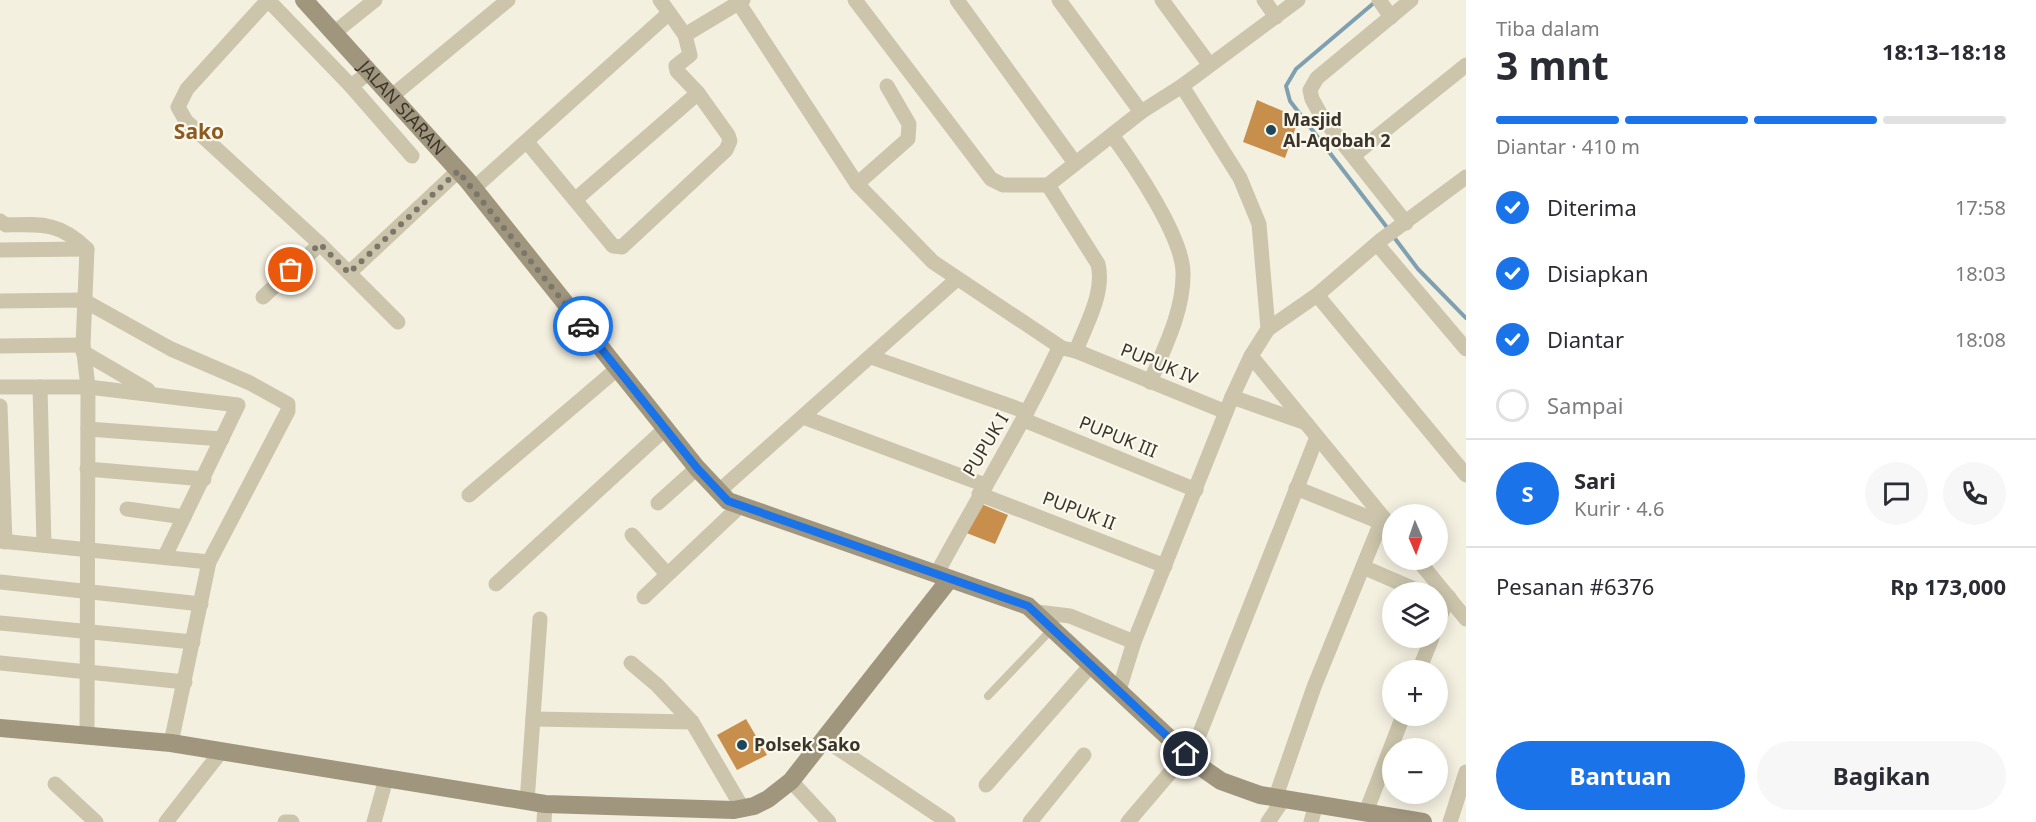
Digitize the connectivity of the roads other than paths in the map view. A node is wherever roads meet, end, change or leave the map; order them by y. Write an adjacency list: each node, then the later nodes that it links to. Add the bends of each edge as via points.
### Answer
1 (268, 0): 22 (street); 44 (street, via 187,89 178,107 186,121)
2 (304, 0): 17 (street, JALAN SIARAN)
3 (375, 0): 17 (street)
4 (508, 0): 26 (street)
5 (660, 0): 15 (street)
6 (855, 0): 38 (street, via 991,179 1003,184)
7 (957, 0): 34 (street)
8 (1059, 0): 27 (street)
9 (1162, 0): 19 (street)
10 (1264, 0): 16 (street)
11 (1298, 0): 16 (street)
12 (1412, 0): 14 (street)
13 (741, 1): 18 (street); 37 (street, PUPUK IV)
14 (1385, 8): 33 (street, via 1311,85 1312,99 1322,117)
15 (668, 14): 18 (street); 31 (street)
16 (1276, 17): 19 (street)
17 (334, 33): 21 (street, JALAN SIARAN)
18 (685, 35): 25 (street, via 690,55 676,66 677,71)
19 (1209, 64): 24 (street)
20 (1466, 65): 33 (street)
21 (370, 72): 22 (street); 26 (street, JALAN SIARAN)
22 (351, 86): 30 (street)
23 (886, 86): 37 (street, via 909,124 908,139)
24 (1182, 86): 27 (street); 54 (street, via 1240,178 1259,224)
25 (698, 93): 40 (street); 40 (street, via 728,135 726,150 621,247 613,246)
26 (392, 96): 28 (street, JALAN SIARAN)
27 (1142, 112): 29 (street)
28 (418, 125): 30 (street); 35 (street, JALAN SIARAN)
29 (1112, 135): 34 (street); 62 (street, via 1142,176 1181,257 1184,273 1168,339)
30 (400, 142): 32 (street)
31 (527, 142): 39 (street); 40 (street)
32 (412, 156)
33 (1353, 156): 42 (street)
34 (1076, 163): 38 (street)
35 (458, 171): 39 (street, JALAN SIARAN); 47 (street)
36 (1466, 177): 42 (street)
37 (857, 184): 48 (street, PUPUK IV, via 926,255)
38 (1048, 186): 58 (street, PUPUK I, via 1098,264 1101,275 1099,290)
39 (473, 189): 61 (street, JALAN SIARAN)
40 (576, 199)
41 (0, 221): 45 (street, via 6,225 55,226)
42 (1403, 225): 43 (street)
43 (1379, 242): 49 (street); 57 (street)
44 (320, 244): 47 (street); 50 (street)
45 (87, 249): 46 (street); 51 (street)
46 (0, 250)
47 (349, 273): 53 (street)
48 (957, 279): 58 (street, PUPUK IV); 60 (street)
49 (1317, 295): 54 (street); 80 (street)
50 (263, 297)
51 (83, 300): 52 (street); 56 (street); 63 (street, via 171,349)
52 (0, 301)
53 (398, 322)
54 (1268, 329): 59 (street)
55 (0, 346): 56 (street)
56 (83, 348): 66 (street); 67 (street)
57 (1466, 349)
58 (1069, 350): 62 (street, PUPUK IV); 71 (street, PUPUK I, via 1057,352)
59 (1251, 356): 69 (street); 73 (street)
60 (870, 357): 71 (street, PUPUK III); 72 (street)
61 (617, 369): 75 (street, JALAN SIARAN); 86 (street)
62 (1150, 382): 69 (street, PUPUK IV)
63 (250, 383): 68 (street); 99 (street, via 287,401 288,411)
64 (0, 387): 65 (street)
65 (40, 387): 66 (street); 96 (street)
66 (88, 387): 67 (street); 74 (street)
67 (153, 394): 68 (street)
68 (238, 405): 77 (street)
69 (1229, 405): 73 (street, PUPUK IV); 84 (street)
70 (0, 406): 95 (street)
71 (1026, 416): 83 (street, PUPUK I); 84 (street, PUPUK III)
72 (803, 417): 83 (street, PUPUK II); 85 (street)
73 (1306, 423): 76 (street)
74 (88, 429): 77 (street); 79 (street)
75 (665, 429): 78 (street, JALAN SIARAN); 106 (street)
76 (1317, 437): 82 (street); 91 (street)
77 (222, 439): 81 (street)
78 (697, 468): 85 (street, JALAN SIARAN); 87 (street)
79 (87, 469): 81 (street); 97 (street)
80 (1466, 475)
81 (204, 479): 90 (street)
82 (1296, 488): 92 (street); 135 (street)
83 (982, 489): 100 (street, PUPUK II); 103 (street, PUPUK I)
84 (1196, 490): 100 (street)
85 (718, 492): 88 (street, JALAN SIARAN)
86 (469, 495)
87 (658, 503)
88 (740, 506): 102 (street); 103 (street, JALAN SIARAN)
89 (127, 509): 90 (street)
90 (184, 517): 98 (street)
91 (1382, 519)
92 (1382, 522)
93 (1382, 529): 101 (street)
94 (632, 535): 102 (street)
95 (3, 542): 96 (street)
96 (44, 545): 97 (street)
97 (87, 548): 98 (street); 107 (street)
98 (165, 556): 99 (street)
99 (209, 562): 109 (street)
100 (1165, 566): 118 (street)
101 (1363, 567): 105 (street); 141 (street, via 1314,687)
102 (668, 574): 108 (street)
103 (943, 577): 111 (street, JALAN SIARAN, via 1011,599); 131 (street)
104 (0, 582): 107 (street)
105 (1398, 582)
106 (496, 584)
107 (87, 592): 109 (street); 116 (street)
108 (644, 597)
109 (201, 603): 117 (street)
110 (1448, 604): 113 (street)
111 (1037, 612): 115 (street, JALAN SIARAN); 118 (street, via 1070,616)
112 (540, 619): 126 (street)
113 (1466, 619)
114 (0, 623): 116 (street)
115 (1053, 628): 121 (street, JALAN SIARAN); 125 (lane)
116 (87, 631): 117 (street); 122 (street)
117 (193, 642): 123 (street)
118 (1134, 642): 124 (street)
119 (0, 663): 122 (street)
120 (631, 663): 127 (street)
121 (1092, 664): 124 (street, JALAN SIARAN); 140 (street)
122 (87, 672): 123 (street); 130 (street)
123 (185, 682): 132 (street)
124 (1119, 690): 135 (street, JALAN SIARAN)
125 (988, 696)
126 (533, 719): 127 (street); 142 (street)
127 (692, 722): 146 (street)
128 (1398, 726): 144 (street)
129 (0, 728): 130 (street)
130 (87, 736): 132 (street)
131 (824, 739): 138 (street); 154 (street)
132 (171, 743): 133 (street)
133 (220, 753): 137 (street); 149 (street)
134 (1084, 755): 155 (street)
135 (1188, 756): 141 (street, JALAN SIARAN, via 1221,781); 156 (street)
136 (1466, 772): 160 (street)
137 (386, 779): 142 (street); 152 (street)
138 (790, 781): 146 (street); 153 (street)
139 (55, 784): 148 (street)
140 (986, 785)
141 (1279, 799): 143 (street, JALAN SIARAN); 157 (street)
142 (527, 802): 145 (street)
143 (1316, 804): 144 (street, JALAN SIARAN); 158 (street)
144 (1366, 812): 159 (street, JALAN SIARAN)
145 (544, 813): 147 (street)
146 (740, 814): 147 (street)
147 (674, 815)
148 (96, 822)
149 (165, 822)
150 (285, 822): 151 (street)
151 (292, 822)
152 (374, 822)
153 (830, 822)
154 (948, 822)
155 (1030, 822)
156 (1128, 822)
157 (1268, 822)
158 (1311, 822)
159 (1423, 822)
160 (1450, 822)

